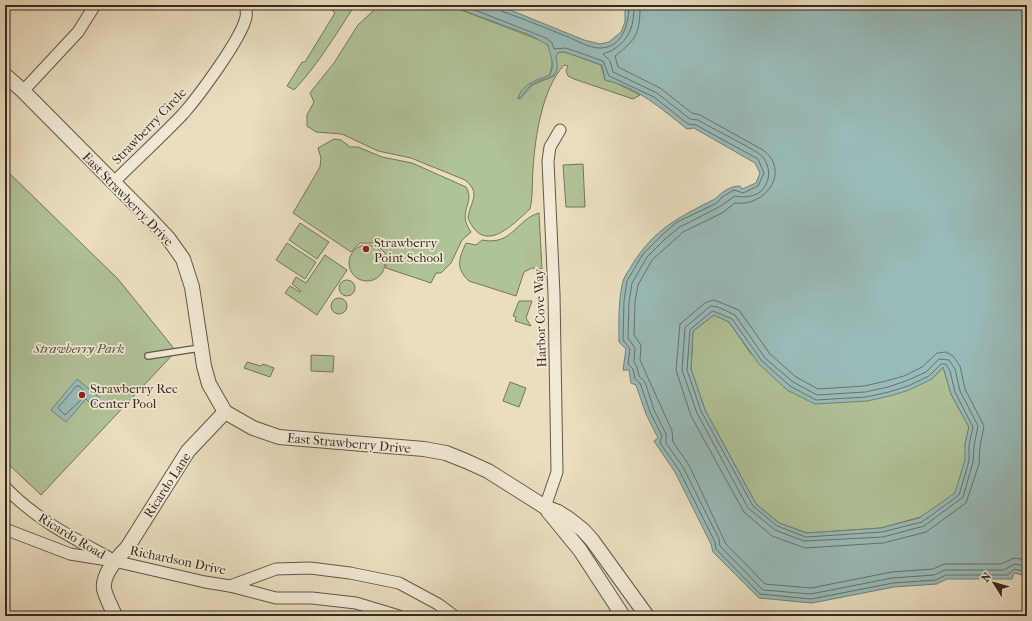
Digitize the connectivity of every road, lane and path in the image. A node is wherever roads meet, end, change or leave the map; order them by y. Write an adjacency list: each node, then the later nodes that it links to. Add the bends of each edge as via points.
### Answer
1 (95, 5): 4 (street, via 78,32)
2 (245, 5): 6 (street, Strawberry Circle, via 246,17 243,24 196,97 183,114)
3 (5, 76): 4 (street, East Strawberry Drive)
4 (23, 91): 6 (street, East Strawberry Drive)
5 (560, 130): 11 (street, Harbor Cove Way, via 550,147 548,161 554,294 557,472)
6 (114, 182): 7 (street, East Strawberry Drive, via 168,238 183,259 192,287)
7 (201, 348): 8 (lane); 9 (street, East Strawberry Drive, via 209,384)
8 (148, 356)
9 (225, 412): 11 (street, East Strawberry Drive, via 253,428 295,440 403,446 446,453 488,472); 13 (street, Ricardo Lane, via 188,451 126,548)
10 (5, 487): 13 (street, Ricardo Road, via 21,504 52,526)
11 (545, 507): 18 (street, East Strawberry Drive, via 583,555); 19 (street, East Strawberry Drive, via 558,512 583,530)
12 (5, 529): 13 (street, Richardson Drive, via 70,554)
13 (114, 561): 14 (street, Richardson Drive); 15 (street, Ricardo Road, via 105,579 104,590)
14 (230, 586): 16 (street, Richardson Drive, via 276,598 312,598 356,603); 17 (street, Richardson Drive, via 276,569 310,568 350,573 399,583 438,604)
15 (115, 616)
16 (399, 616)
17 (454, 616)
18 (623, 616)
19 (647, 616)

